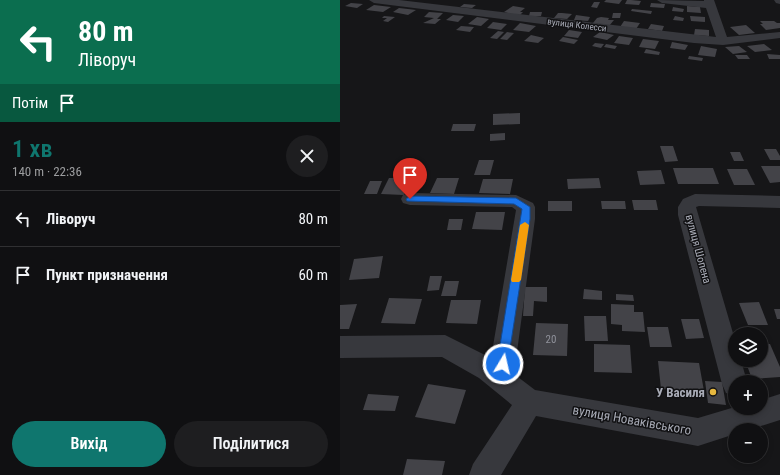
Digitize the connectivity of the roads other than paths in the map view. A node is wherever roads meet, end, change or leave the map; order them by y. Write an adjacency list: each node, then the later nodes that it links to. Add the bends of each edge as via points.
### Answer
1 (374, 0): 5 (street, вулиця Колесси)
2 (662, 0): 3 (street)
3 (710, 3): 5 (street)
4 (780, 35): 5 (street, вулиця Колесси)
5 (723, 41)
6 (410, 199): 10 (street, via 516,201 526,207)
7 (780, 202): 9 (street, вулиця Шопена, via 695,200 687,207)
8 (340, 347): 10 (street, via 445,346)
9 (732, 375)
10 (500, 379): 11 (street)
11 (529, 402): 14 (street, вулиця Новаківського, via 698,432); 15 (street)
12 (780, 407): 13 (street, вулиця Новаківського)
13 (768, 409)
14 (738, 415)
15 (484, 475)

